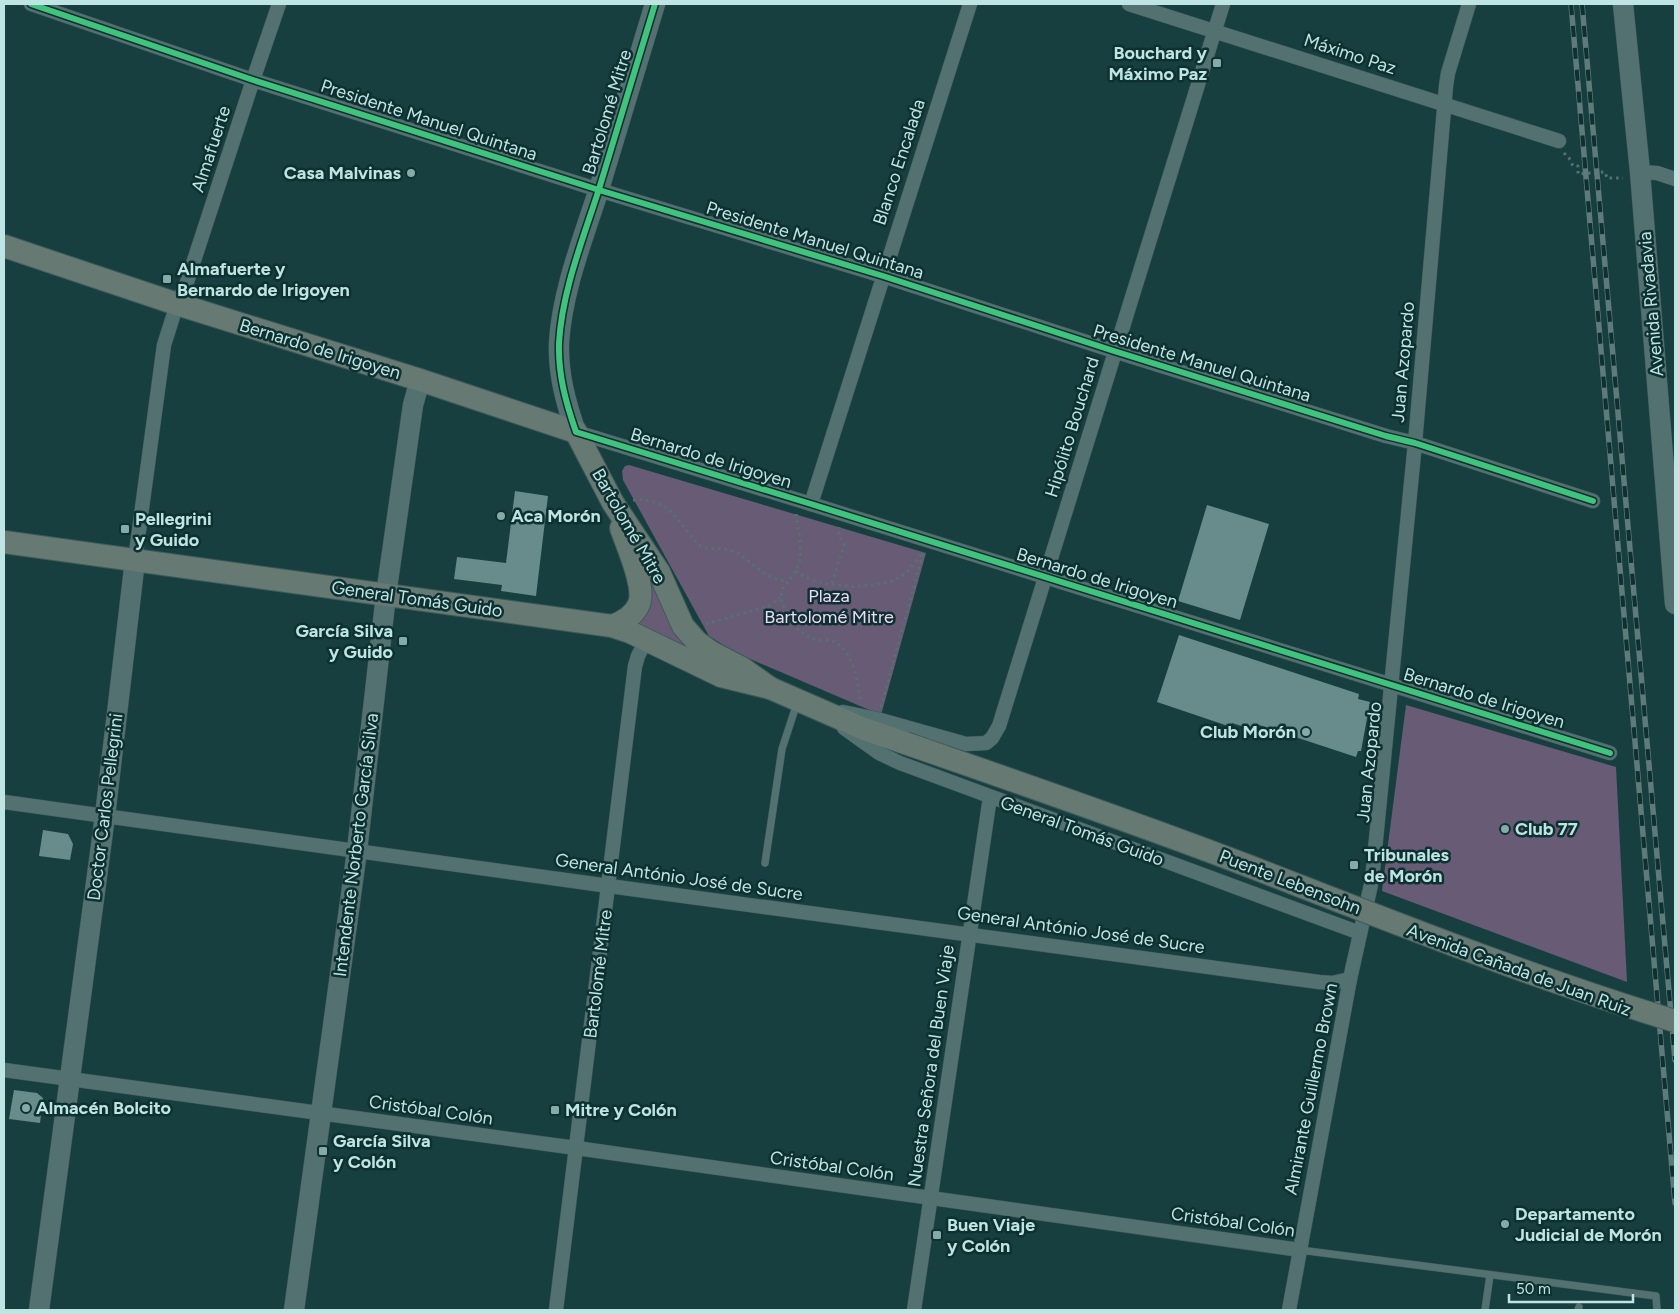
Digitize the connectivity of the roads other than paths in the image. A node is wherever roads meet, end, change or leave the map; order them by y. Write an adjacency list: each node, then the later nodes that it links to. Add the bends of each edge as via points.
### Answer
1 (31, 4): 10 (street, Presidente Manuel Quintana)
2 (279, 4): 10 (street, Almafuerte)
3 (970, 4): 17 (street, Blanco Encalada)
4 (1129, 4): 9 (street, Máximo Paz)
5 (1222, 4): 9 (street, Hipólito Bouchard)
6 (1469, 4): 11 (street, Juan Azopardo, via 1448,73)
7 (1623, 4): 13 (street, Avenida Rivadavia)
8 (651, 5): 15 (street, Bartolomé Mitre)
9 (1214, 31): 11 (street, Máximo Paz); 19 (street, Hipólito Bouchard)
10 (253, 80): 15 (street, Presidente Manuel Quintana); 18 (street, Almafuerte, via 186,285)
11 (1444, 104): 12 (street, Máximo Paz); 22 (street, Juan Azopardo)
12 (1559, 141)
13 (1640, 172): 14 (street, via 1656,173); 28 (street, Avenida Rivadavia)
14 (1675, 180)
15 (599, 190): 17 (street, Presidente Manuel Quintana); 21 (street, Bartolomé Mitre, via 574,267 562,314 559,344 564,399)
16 (4, 246): 18 (main road, Bernardo de Irigoyen)
17 (883, 276): 19 (street, Presidente Manuel Quintana); 25 (street, Blanco Encalada)
18 (176, 304): 20 (main road, Bernardo de Irigoyen); 27 (street, Doctor Carlos Pellegrini, via 164,345)
19 (1114, 351): 22 (street, Presidente Manuel Quintana); 29 (street, Hipólito Bouchard)
20 (420, 380): 21 (main road, Bernardo de Irigoyen); 30 (street, Intendente Norberto García Silva, via 413,405)
21 (576, 432): 24 (main road, Bartolomé Mitre); 25 (street, Bernardo de Irigoyen)
22 (1415, 444): 23 (street, Presidente Manuel Quintana); 34 (street, Juan Azopardo)
23 (1593, 501)
24 (613, 503): 32 (main road, via 640,593 639,604 632,614); 35 (main road, Bartolomé Mitre, via 659,572 678,617 691,636)
25 (811, 504): 29 (street, Bernardo de Irigoyen, via 924,547)
26 (4, 542): 27 (main road, General Tomás Guido)
27 (135, 560): 30 (main road, General Tomás Guido); 42 (street, Doctor Carlos Pellegrini)
28 (1673, 560): 31 (street, Avenida Rivadavia)
29 (1045, 578): 34 (street, Bernardo de Irigoyen); 37 (street, Hipólito Bouchard, via 999,726)
30 (386, 595): 32 (main road, General Tomás Guido); 43 (street, Intendente Norberto García Silva)
31 (1675, 604)
32 (612, 626): 33 (main road, General Tomás Guido)
33 (646, 640): 35 (main road, General Tomás Guido, via 721,676); 45 (street, Bartolomé Mitre, via 635,666)
34 (1392, 685): 39 (street, Bernardo de Irigoyen); 46 (street, Juan Azopardo, via 1372,880)
35 (770, 688): 36 (main road, General Tomás Guido)
36 (806, 704): 37 (street, General Tomás Guido, via 861,715 966,744); 38 (main road, General Tomás Guido); 40 (street, General Tomás Guido, via 879,753); 44 (lane, via 782,748)
37 (986, 743)
38 (906, 744): 49 (main road, Puente Lebensohn, bridge, via 1201,848 1538,976)
39 (1610, 753)
40 (990, 797): 46 (street, General Tomás Guido); 47 (street, Nuestra Señora del Buen Viaje)
41 (4, 802): 42 (street, General António José de Sucre)
42 (105, 816): 43 (street, General António José de Sucre); 51 (street, Doctor Carlos Pellegrini)
43 (358, 851): 45 (street, General António José de Sucre); 52 (street, Intendente Norberto García Silva)
44 (765, 863)
45 (609, 886): 47 (street, General António José de Sucre); 53 (street, Bartolomé Mitre)
46 (1362, 924): 48 (street, Almirante Guillermo Brown); 49 (street, Avenida Cañada de Juan Ruiz, via 1602,1003)
47 (968, 934): 48 (street, General António José de Sucre, via 1319,982); 54 (street, Nuestra Señora del Buen Viaje)
48 (1350, 979): 55 (street, Almirante Guillermo Brown)
49 (1675, 1020)
50 (4, 1070): 51 (street, Cristóbal Colón)
51 (70, 1079): 52 (street, Cristóbal Colón); 57 (street, Doctor Carlos Pellegrini)
52 (320, 1114): 53 (street, Cristóbal Colón); 58 (street, Intendente Norberto García Silva)
53 (576, 1148): 54 (street, Cristóbal Colón); 59 (street, Bartolomé Mitre)
54 (931, 1199): 55 (street, Cristóbal Colón); 60 (street, Nuestra Señora del Buen Viaje)
55 (1300, 1250): 56 (lane, Cristóbal Colón); 61 (street, Almirante Guillermo Brown)
56 (1490, 1275): 62 (lane); 63 (lane, Cristóbal Colón, via 1656,1296)
57 (39, 1310)
58 (294, 1310)
59 (556, 1310)
60 (914, 1310)
61 (1289, 1310)
62 (1484, 1310)
63 (1657, 1310)

